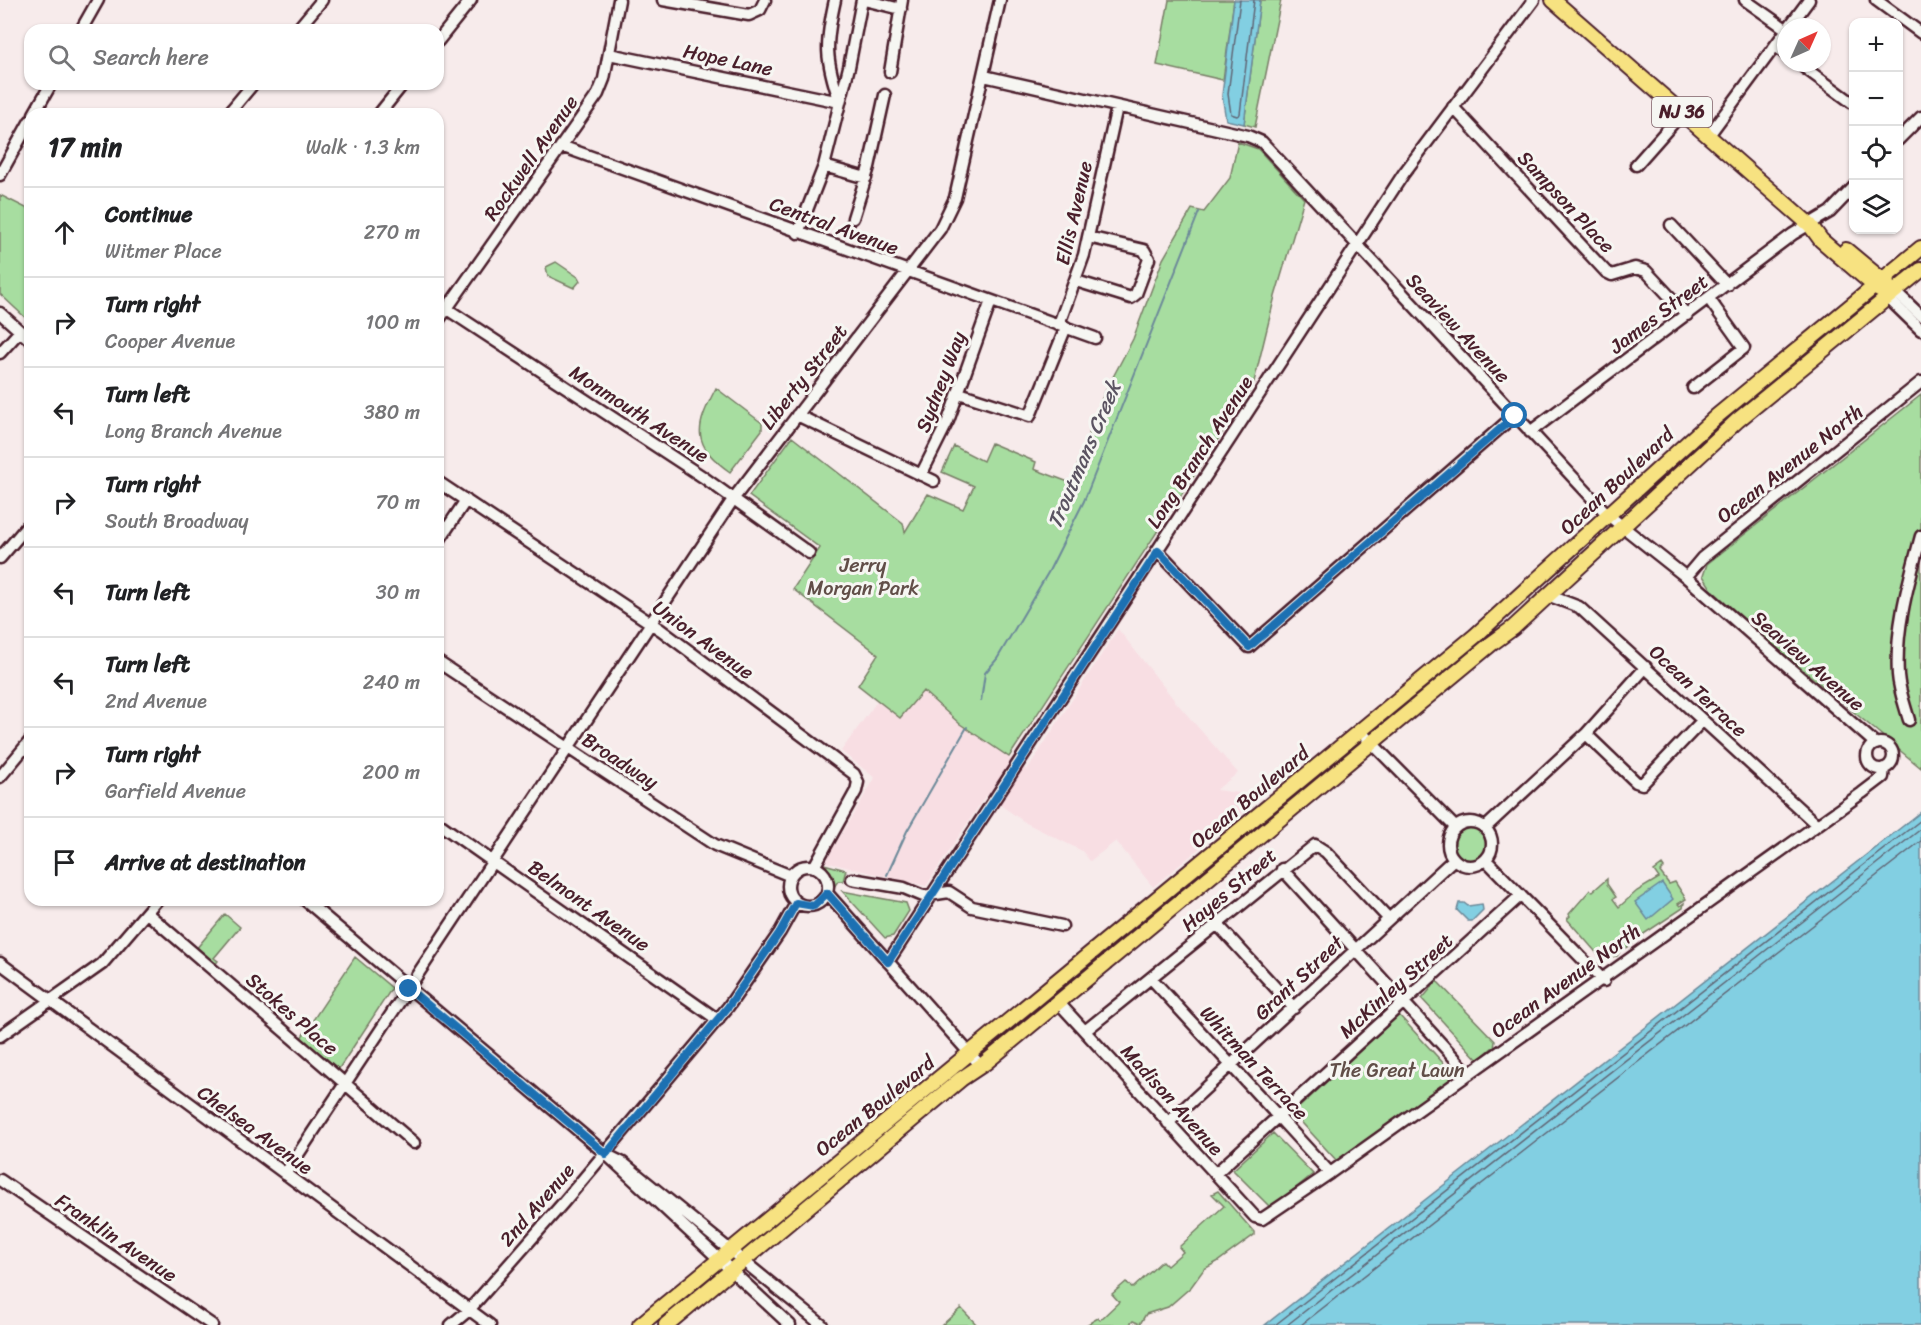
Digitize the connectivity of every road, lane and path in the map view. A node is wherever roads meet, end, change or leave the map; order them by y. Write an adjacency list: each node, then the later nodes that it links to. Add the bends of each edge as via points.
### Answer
1 (98, 0): 18 (street)
2 (322, 0): 19 (street)
3 (471, 0): 21 (street)
4 (619, 0): 24 (street, Rockwell Avenue)
5 (663, 0): 6 (street, via 748,15 760,10)
6 (765, 0)
7 (835, 0): 33 (street, via 826,46)
8 (863, 0): 15 (street); 33 (street)
9 (1000, 0): 27 (street, Liberty Street)
10 (1534, 0): 35 (street, Long Branch Avenue)
11 (1553, 0): 39 (main road, NJ 36)
12 (1745, 0): 17 (street)
13 (1809, 0): 16 (street)
14 (1876, 0): 20 (street)
15 (902, 4): 25 (street)
16 (1795, 18)
17 (1777, 22)
18 (84, 24)
19 (302, 24)
20 (1921, 33)
21 (444, 34)
22 (1777, 43): 23 (street)
23 (1775, 46): 42 (street)
24 (609, 54): 33 (street, Hope Lane); 44 (street, Rockwell Avenue, via 598,94)
25 (890, 72)
26 (1810, 72): 32 (street)
27 (984, 76): 34 (street, Seaview Avenue); 58 (street, Liberty Street, via 953,205 940,230)
28 (48, 90): 36 (street)
29 (248, 90): 37 (street)
30 (398, 90): 38 (street)
31 (885, 95): 48 (street)
32 (1849, 100)
33 (840, 102): 46 (street)
34 (1117, 107): 54 (street, Ellis Avenue); 55 (street, Seaview Avenue, via 1262,142)
35 (1453, 107): 55 (street, Long Branch Avenue); 68 (street, Sampson Place, via 1606,272 1635,268 1646,271)
36 (37, 108)
37 (233, 108)
38 (384, 108)
39 (1682, 112): 42 (main road, NJ 36); 45 (street)
40 (1921, 117): 43 (street)
41 (24, 132): 47 (street)
42 (1708, 135): 52 (main road, NJ 36)
43 (1903, 135)
44 (561, 146): 53 (street, Central Avenue); 65 (street, Rockwell Avenue)
45 (1636, 165)
46 (824, 166): 48 (street); 53 (street)
47 (0, 175)
48 (866, 178): 50 (street)
49 (1849, 192): 52 (street, James Street)
50 (853, 218)
51 (1671, 225): 61 (street)
52 (1810, 225): 60 (main road, NJ 36, via 1826,233); 61 (street, James Street)
53 (798, 232): 58 (street, Central Avenue)
54 (1088, 237): 59 (street, Ellis Avenue); 59 (street, via 1144,250 1149,260 1131,298)
55 (1357, 244): 80 (street, Seaview Avenue); 92 (street, Long Branch Avenue)
56 (1921, 248): 60 (main road, Ocean Boulevard)
57 (1921, 270): 62 (main road, Ocean Boulevard)
58 (908, 271): 64 (street, Central Avenue); 79 (street, Liberty Street)
59 (1076, 281): 70 (street, Ellis Avenue)
60 (1878, 283): 62 (main road); 87 (main road, Ocean Boulevard, via 1717,416)
61 (1727, 285): 63 (street, James Street)
62 (1891, 294): 69 (street); 71 (street); 88 (main road, Ocean Boulevard, via 1738,420)
63 (1709, 299): 68 (street, James Street); 77 (street, via 1744,348)
64 (991, 300): 70 (street, Central Avenue); 78 (street, Sydney Way)
65 (447, 309): 67 (street, Rockwell Avenue); 85 (street, Monmouth Avenue)
66 (0, 313): 72 (street)
67 (444, 313)
68 (1687, 315): 81 (street, James Street)
69 (1921, 316)
70 (1063, 326): 74 (street, Central Avenue); 78 (street, Ellis Avenue, via 1030,416)
71 (1921, 330)
72 (20, 332): 73 (street); 75 (street)
73 (24, 335)
74 (1095, 338)
75 (0, 353)
76 (1921, 382): 95 (street, Ocean Avenue North, via 1702,558)
77 (1693, 388)
78 (959, 393): 82 (street, Sydney Way)
79 (797, 415): 82 (street); 85 (street, Liberty Street)
80 (1515, 416): 81 (street, Seaview Avenue); 92 (street, via 1249,647)
81 (1530, 432): 87 (street, Seaview Avenue)
82 (921, 475): 83 (street)
83 (934, 481)
84 (444, 486): 86 (street, Union Avenue)
85 (734, 498): 93 (street, Monmouth Avenue); 97 (street, Liberty Street)
86 (466, 500): 90 (street); 97 (street, Union Avenue)
87 (1608, 515): 88 (street, Seaview Avenue); 102 (main road, Ocean Boulevard, via 1509,607)
88 (1621, 527): 95 (street, Seaview Avenue); 96 (main road, Ocean Boulevard)
89 (24, 530): 94 (street)
90 (444, 533)
91 (1921, 536): 101 (street, via 1903,603 1899,641 1898,676)
92 (1158, 551): 122 (street, Long Branch Avenue)
93 (809, 553)
94 (0, 558)
95 (1686, 578): 105 (street, Seaview Avenue)
96 (1550, 596): 99 (street, Ocean Terrace, via 1579,607); 104 (main road, Ocean Boulevard)
97 (651, 623): 107 (street, Liberty Street); 117 (street, Union Avenue, via 854,774 858,782 856,791)
98 (444, 666): 107 (street, Broadway)
99 (1646, 667): 100 (street, Ocean Terrace); 103 (street)
100 (1702, 720): 103 (street, via 1642,784); 110 (street, Ocean Terrace)
101 (1909, 720)
102 (1360, 731): 104 (street); 144 (main road, Ocean Boulevard)
103 (1586, 734): 113 (street)
104 (1371, 744): 112 (street); 138 (main road, Ocean Boulevard)
105 (1876, 744): 108 (street, via 1891,750 1892,761); 108 (street, via 1868,752 1868,761 1874,767)
106 (24, 748): 109 (street)
107 (568, 748): 116 (street, Liberty Street); 119 (street, Broadway, via 715,845)
108 (1884, 768): 110 (street, Ocean Avenue North, via 1883,777)
109 (0, 777)
110 (1816, 824): 135 (street, Ocean Avenue North)
111 (444, 827): 116 (street, Belmont Avenue)
112 (1455, 827): 113 (street, via 1474,821); 114 (street, via 1448,846)
113 (1486, 827): 115 (street, via 1493,847)
114 (1454, 859): 115 (street, via 1470,866); 128 (street, Grant Street)
115 (1486, 860): 123 (street)
116 (494, 861): 136 (street, Liberty Street); 141 (street, Belmont Avenue)
117 (814, 867): 119 (street, via 798,868); 121 (street, via 827,880)
118 (1282, 869): 128 (street, Hayes Street, via 1309,848 1319,846); 129 (street, Hayes Street); 131 (street)
119 (790, 876): 124 (street, via 788,887)
120 (852, 879): 122 (street, via 920,895)
121 (827, 893): 124 (street, via 814,906); 132 (street)
122 (933, 894): 130 (street, via 949,892 972,907); 132 (street, Long Branch Avenue)
123 (1520, 896): 135 (street); 139 (street, McKinley Street)
124 (796, 903): 141 (street, 2nd Avenue)
125 (152, 906): 127 (street)
126 (312, 906): 136 (street)
127 (147, 913): 137 (street, via 102,964); 148 (street, Stokes Place)
128 (1389, 920): 131 (street, Grant Street)
129 (1217, 924): 134 (street, Hayes Street); 140 (street)
130 (1062, 927)
131 (1356, 950): 139 (street); 140 (street, Grant Street)
132 (888, 962): 144 (street)
133 (0, 963): 137 (street, Chelsea Avenue)
134 (1151, 978): 142 (street, Hayes Street); 146 (street, Whitman Terrace)
135 (1603, 980): 147 (street, Ocean Avenue North)
136 (409, 989): 148 (street, Liberty Street); 152 (street)
137 (51, 1001): 143 (street); 154 (street, Chelsea Avenue)
138 (1058, 1002): 142 (street, Madison Avenue); 145 (main road, Ocean Boulevard)
139 (1403, 1003): 147 (street); 149 (street, McKinley Street)
140 (1294, 1008): 146 (street, Grant Street)
141 (718, 1020): 152 (street, 2nd Avenue)
142 (1085, 1032): 150 (street, Madison Avenue)
143 (0, 1036)
144 (970, 1053): 145 (street); 158 (main road, Ocean Boulevard)
145 (981, 1065): 159 (main road, Ocean Boulevard)
146 (1231, 1065): 149 (street, Whitman Terrace); 150 (street, Grant Street)
147 (1469, 1074): 153 (street, Ocean Avenue North)
148 (346, 1084): 151 (street, Stokes Place); 154 (street, Liberty Street)
149 (1279, 1117): 153 (street, Whitman Terrace); 155 (street, McKinley Street)
150 (1168, 1123): 155 (street, Madison Avenue)
151 (414, 1143)
152 (606, 1154): 158 (street, via 623,1163); 160 (street); 162 (street, 2nd Avenue)
153 (1330, 1173): 157 (street, Ocean Avenue North)
154 (285, 1174): 162 (street, Chelsea Avenue)
155 (1215, 1174): 157 (street, Madison Avenue, via 1255,1217)
156 (0, 1180): 164 (street, Franklin Avenue)
157 (1262, 1219)
158 (732, 1251): 159 (street); 160 (main road, Ocean Boulevard)
159 (743, 1260): 161 (main road, Ocean Boulevard); 163 (street)
160 (718, 1261): 161 (street); 167 (main road, Ocean Boulevard)
161 (730, 1271): 168 (main road, Ocean Boulevard); 169 (street)
162 (469, 1310): 165 (street, 2nd Avenue); 166 (street, Chelsea Avenue)
163 (806, 1312): 170 (street); 171 (street)
164 (212, 1325)
165 (451, 1325)
166 (490, 1325)
167 (640, 1325)
168 (666, 1325)
169 (790, 1325)
170 (795, 1325)
171 (822, 1325)

